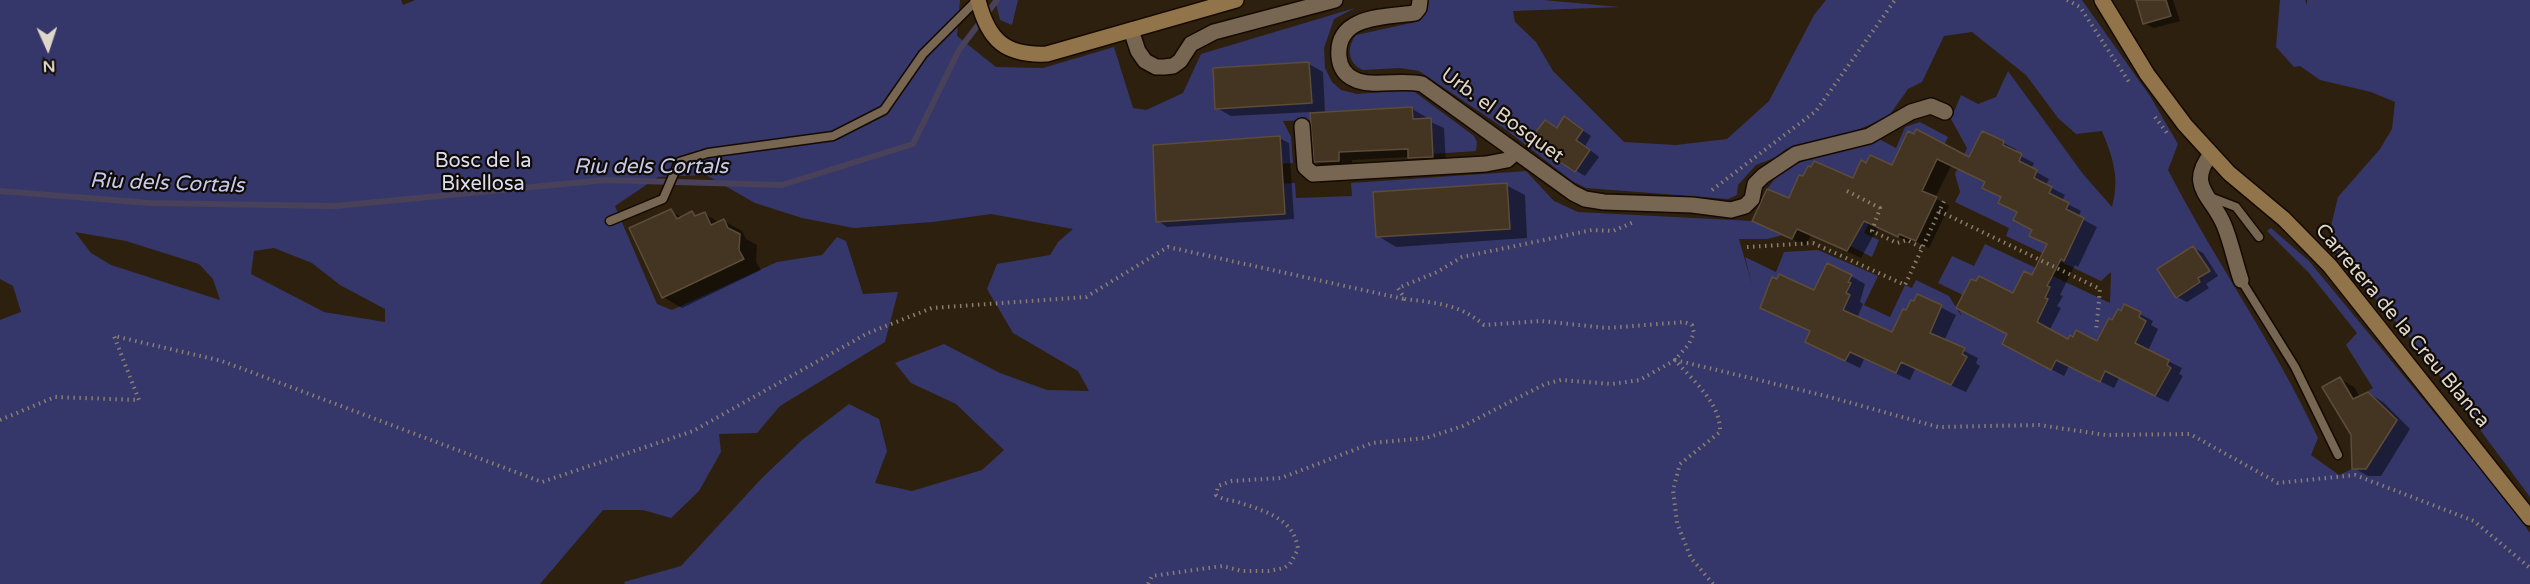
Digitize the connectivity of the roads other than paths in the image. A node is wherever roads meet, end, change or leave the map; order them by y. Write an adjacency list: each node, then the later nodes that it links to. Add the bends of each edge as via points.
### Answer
1 (977, 0): 6 (main road, via 995,40 1028,55 1047,54); 12 (lane, via 923,54 884,110 833,136 708,153 679,162 663,199)
2 (1236, 0): 6 (main road)
3 (1335, 0): 6 (street, via 1214,32 1191,44 1173,66 1156,67 1145,61)
4 (1420, 0): 9 (street, Urb. el Bosquet, via 1415,13 1364,21 1348,28 1339,49 1344,72 1359,81 1422,84)
5 (2102, 0): 10 (main road, Carretera de la Creu Blanca, via 2159,90)
6 (1131, 30)
7 (1945, 112): 9 (street, Urb. el Bosquet, via 1930,106 1911,112 1869,136 1796,154 1755,184 1752,199 1745,206 1731,210 1585,199)
8 (1302, 126): 9 (street, via 1305,168 1313,174 1486,164 1506,160)
9 (1516, 152)
10 (2211, 154): 11 (street, via 2201,167 2200,187); 16 (main road, Carretera de la Creu Blanca, via 2331,266)
11 (2206, 196): 13 (lane, via 2236,207); 14 (street, via 2224,224)
12 (610, 221)
13 (2259, 237)
14 (2241, 279): 15 (lane, via 2295,367)
15 (2338, 455)
16 (2530, 518)

